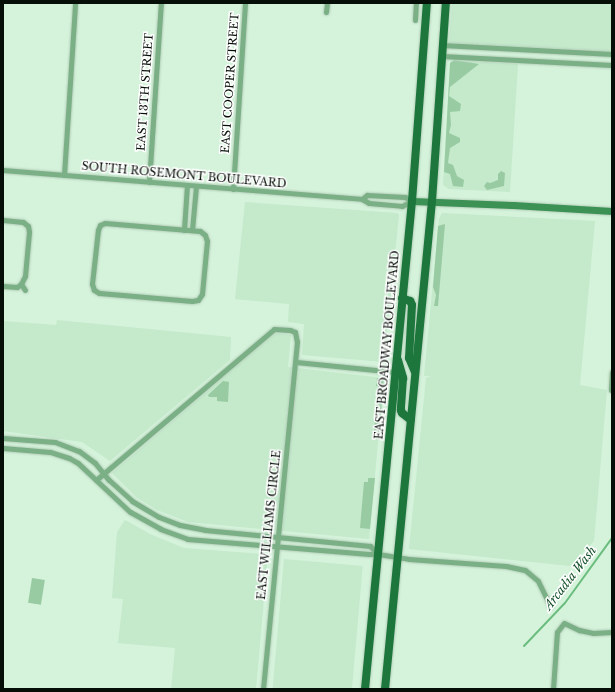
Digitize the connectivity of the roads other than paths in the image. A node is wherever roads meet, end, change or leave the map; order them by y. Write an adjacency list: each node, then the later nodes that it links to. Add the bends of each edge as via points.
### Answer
1 (75, 3): 15 (street)
2 (161, 3): 16 (street, EAST 13TH STREET)
3 (244, 3): 19 (street, EAST COOPER STREET)
4 (327, 3): 8 (street)
5 (416, 3): 9 (street)
6 (427, 3): 21 (main road, EAST BROADWAY BOULEVARD)
7 (446, 3): 10 (main road)
8 (326, 12)
9 (415, 20)
10 (442, 45): 11 (street); 12 (main road)
11 (612, 54)
12 (442, 56): 13 (street); 22 (main road)
13 (612, 65)
14 (3, 170): 15 (street, SOUTH ROSEMONT BOULEVARD)
15 (64, 175): 16 (street, SOUTH ROSEMONT BOULEVARD)
16 (149, 182): 17 (street, SOUTH ROSEMONT BOULEVARD)
17 (187, 185): 18 (street, SOUTH ROSEMONT BOULEVARD); 25 (street)
18 (196, 186): 19 (street, SOUTH ROSEMONT BOULEVARD); 26 (street)
19 (233, 189): 20 (street, SOUTH ROSEMONT BOULEVARD)
20 (362, 199): 21 (street, SOUTH ROSEMONT BOULEVARD, via 369,203 402,206); 21 (street, SOUTH ROSEMONT BOULEVARD, via 367,195 405,197)
21 (412, 201): 22 (street); 30 (main road, EAST BROADWAY BOULEVARD)
22 (432, 201): 23 (street); 35 (main road)
23 (612, 211)
24 (3, 220): 27 (street, via 30,224)
25 (184, 230): 26 (street); 26 (street, via 105,223 100,225 92,284 94,290 99,293 198,300 202,294 207,241 200,231)
26 (192, 230)
27 (22, 284): 28 (street, via 17,287); 29 (street)
28 (3, 286)
29 (25, 290)
30 (402, 298): 31 (main road, EAST BROADWAY BOULEVARD); 35 (main road, via 410,301 412,305 409,358)
31 (397, 355): 33 (main road, EAST BROADWAY BOULEVARD); 37 (main road, via 403,378 401,410)
32 (296, 362): 33 (street); 40 (street, EAST WILLIAMS CIRCLE, via 298,339 295,332 274,328); 42 (street, EAST WILLIAMS CIRCLE)
33 (395, 372): 44 (main road, EAST BROADWAY BOULEVARD)
34 (612, 372): 36 (street)
35 (415, 373): 37 (main road)
36 (610, 390)
37 (411, 420): 45 (main road)
38 (3, 438): 40 (street, via 55,442 70,446 87,456)
39 (3, 448): 41 (street, via 59,453 78,463)
40 (103, 473): 41 (street, EAST WILLIAMS CIRCLE); 42 (street, via 132,501 169,521 194,528)
41 (96, 480): 43 (street, via 130,512 161,529 198,541)
42 (278, 537): 43 (street, EAST WILLIAMS CIRCLE); 44 (street, via 370,546)
43 (277, 547): 44 (street); 48 (street, EAST WILLIAMS CIRCLE)
44 (378, 554): 45 (street); 49 (main road, EAST BROADWAY BOULEVARD)
45 (398, 557): 46 (street, via 506,566 525,570 538,581); 50 (main road)
46 (550, 606)
47 (612, 632): 51 (street, via 593,633 564,623 557,631)
48 (263, 689)
49 (365, 689)
50 (385, 689)
51 (553, 689)

